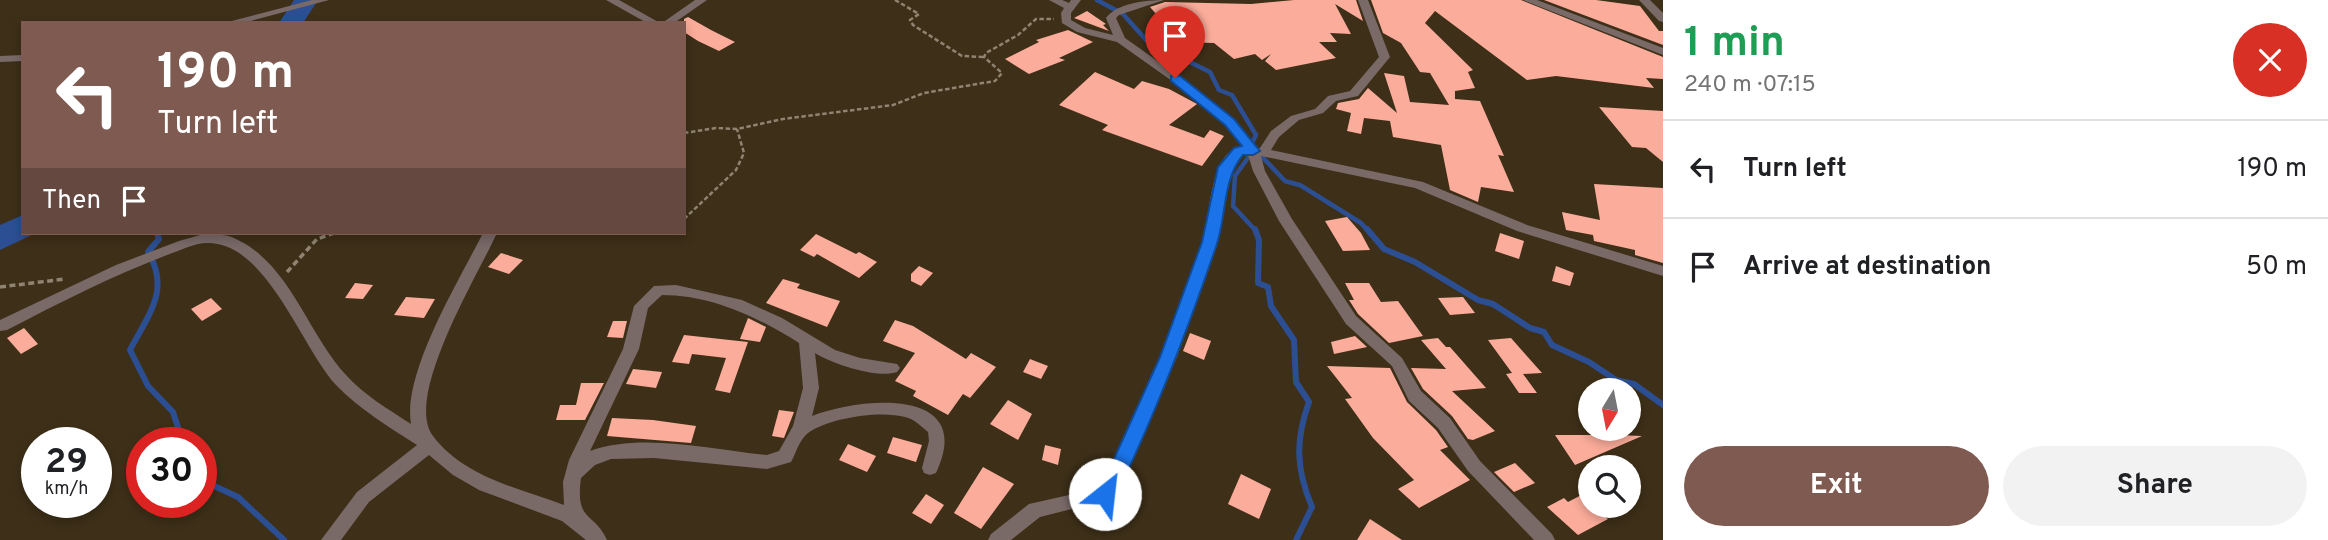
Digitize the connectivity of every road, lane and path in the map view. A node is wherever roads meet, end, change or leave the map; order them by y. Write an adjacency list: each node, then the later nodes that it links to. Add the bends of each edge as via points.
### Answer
1 (324, 0): 12 (street)
2 (611, 0): 13 (street)
3 (702, 0): 14 (street)
4 (895, 0): 18 (path, via 919,13 910,20 913,25 962,56)
5 (1054, 0): 10 (street)
6 (1159, 0): 16 (street, via 1115,13 1111,18)
7 (1363, 0): 23 (street, via 1385,57 1354,94 1332,98 1319,111 1295,118)
8 (1528, 0): 17 (street)
9 (1644, 0): 11 (street)
10 (1073, 3): 15 (street)
11 (1663, 19)
12 (237, 21)
13 (651, 21)
14 (670, 21)
15 (1066, 22): 16 (street); 18 (path, via 1036,19)
16 (1121, 40): 23 (street, via 1194,91)
17 (1663, 52)
18 (984, 57): 21 (path, via 1002,73 995,81 924,93 893,105)
19 (21, 58): 20 (street)
20 (0, 59)
21 (737, 129): 22 (path); 24 (path, via 744,153 736,170)
22 (686, 133)
23 (1258, 151): 27 (street, via 1418,185 1522,228); 41 (street, via 1239,151 1225,167 1210,242 1169,357 1105,494 1035,510); 42 (street, via 1259,171 1286,221 1351,320 1397,362 1415,396)
24 (686, 217)
25 (328, 235): 29 (path, via 317,239)
26 (489, 235): 35 (street, via 431,354 418,393 419,429)
27 (1663, 271)
28 (88, 282): 29 (street, via 208,238 225,239 255,255); 30 (path, via 57,278); 31 (street)
29 (276, 284): 35 (street, via 340,378)
30 (0, 287)
31 (2, 326)
32 (806, 342): 33 (street, via 830,355); 34 (street, via 811,387); 37 (street, via 737,304 659,290 641,306 631,349)
33 (892, 368)
34 (800, 430): 36 (street, via 819,420 861,410 906,410 936,429); 37 (street, via 785,457 767,462 627,452 596,456)
35 (430, 445): 38 (street, via 495,489); 39 (street, via 363,497)
36 (930, 468)
37 (570, 479): 38 (street, via 569,501)
38 (576, 518): 40 (street)
39 (330, 540)
40 (598, 540)
41 (997, 540)
42 (1546, 540)

